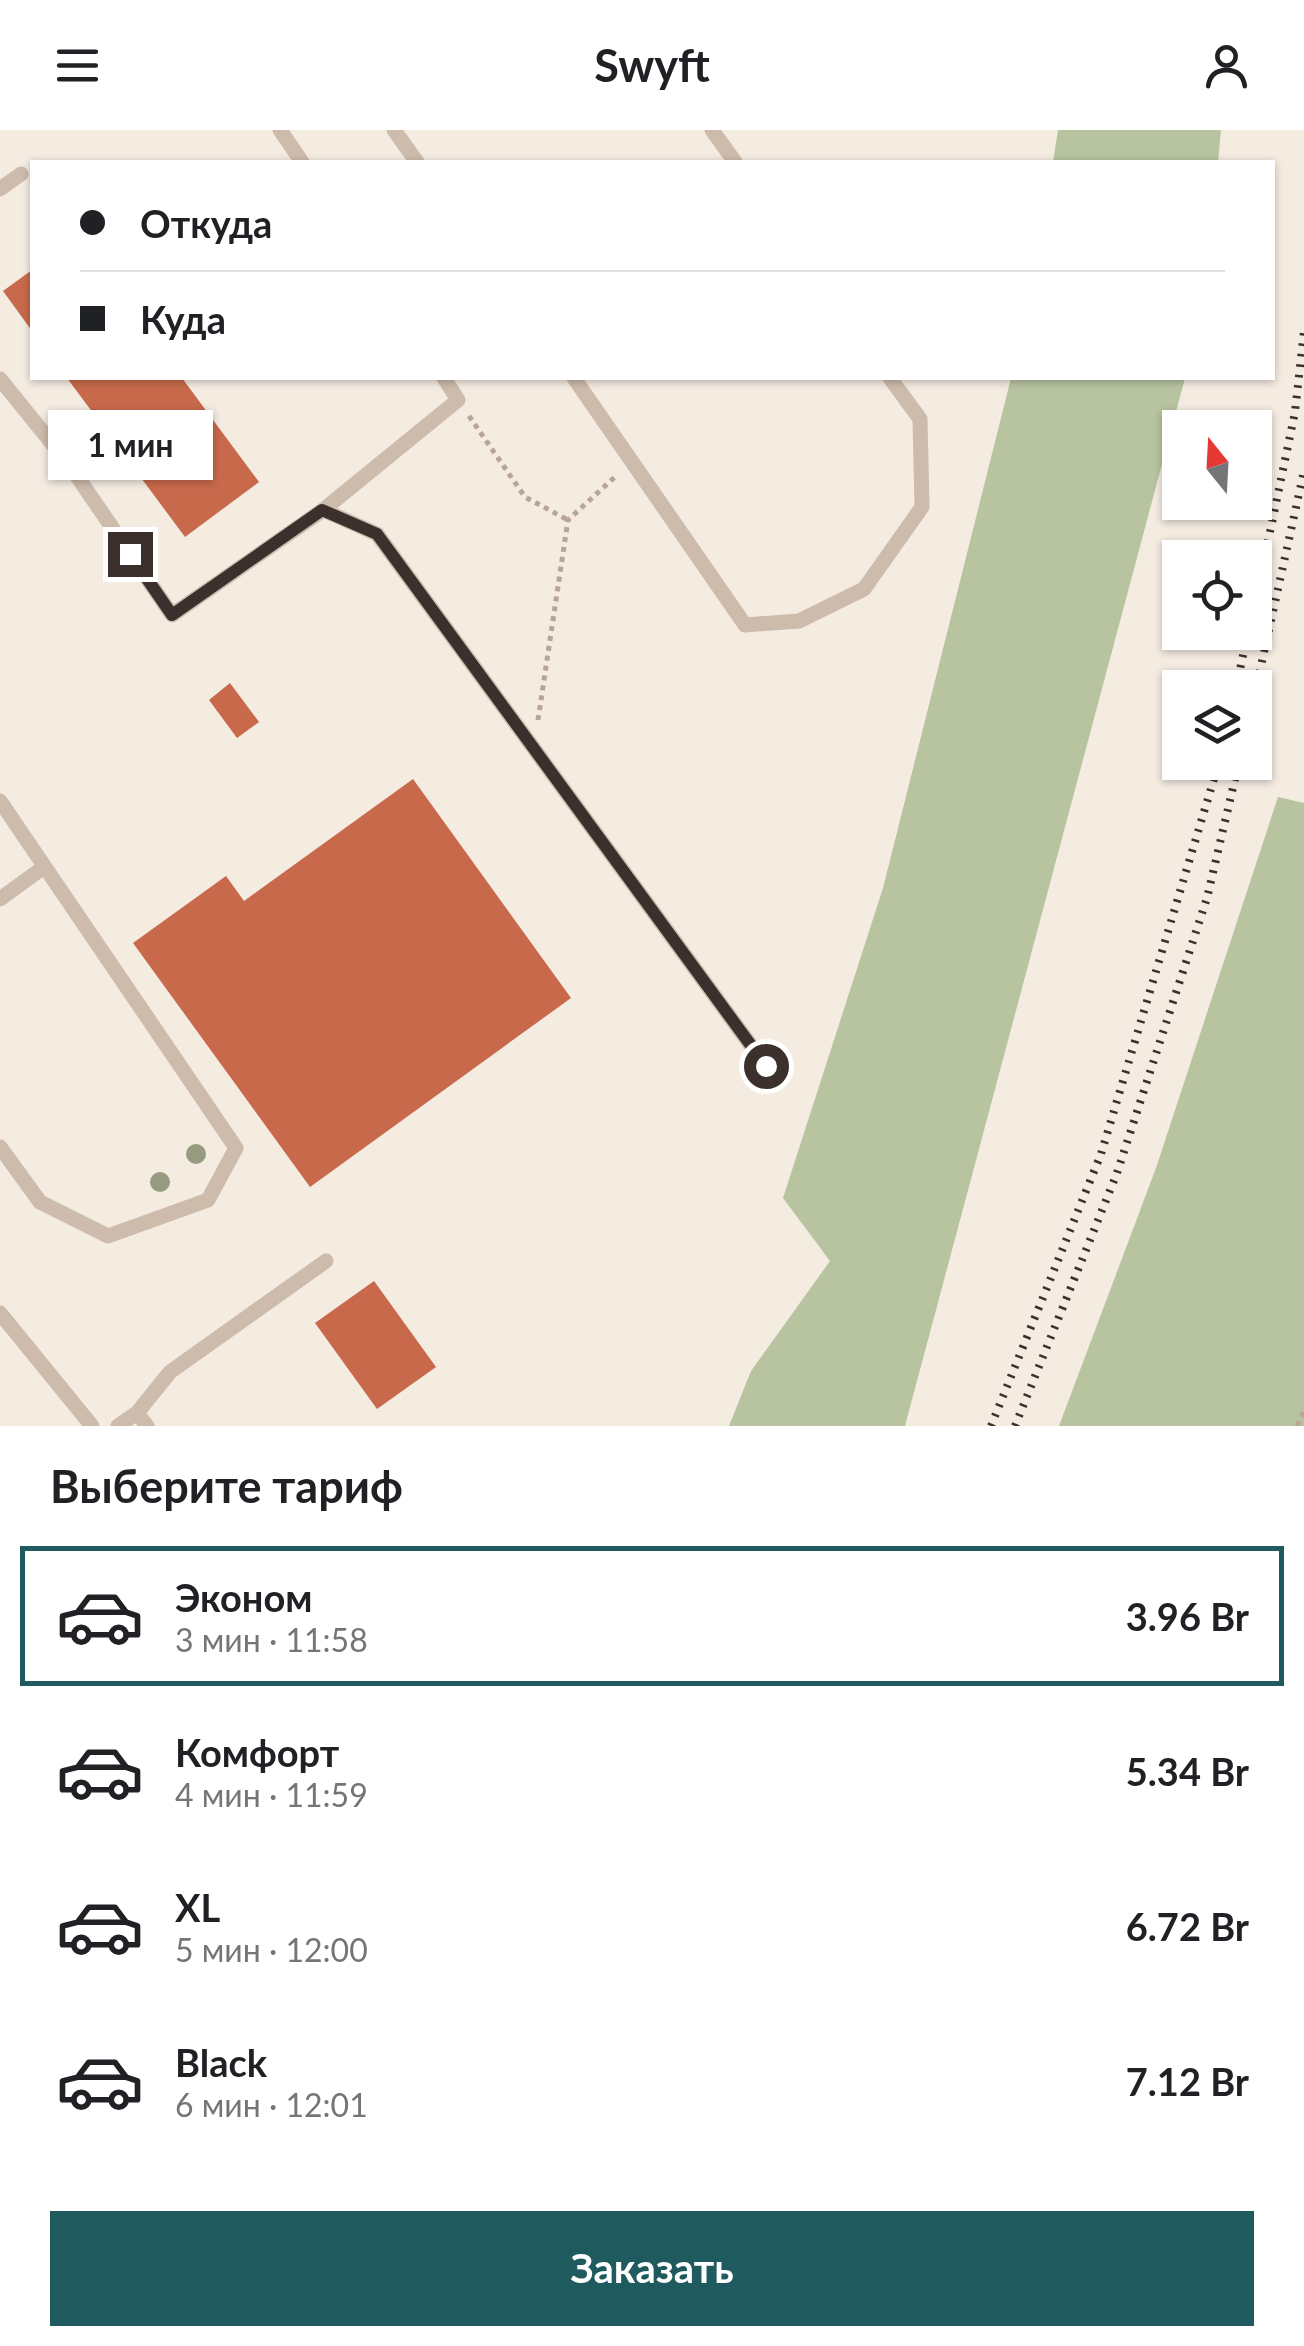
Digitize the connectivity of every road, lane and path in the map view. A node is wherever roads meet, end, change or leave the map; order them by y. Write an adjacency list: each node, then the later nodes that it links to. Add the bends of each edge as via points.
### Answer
1 (280, 130): 4 (lane)
2 (394, 130): 5 (lane)
3 (712, 130): 6 (lane)
4 (301, 160)
5 (416, 160)
6 (734, 160)
7 (21, 174): 8 (lane)
8 (0, 189)
9 (0, 379): 15 (lane, via 172,615)
10 (445, 380): 13 (lane)
11 (575, 380): 14 (lane)
12 (891, 380): 14 (lane, via 920,419 922,506 864,589 799,621 745,625)
13 (458, 400): 15 (lane); 16 (path, via 526,496)
14 (634, 459): 16 (path)
15 (322, 510): 17 (lane, via 377,534)
16 (568, 520): 17 (path)
17 (534, 748): 21 (lane)
18 (0, 801): 19 (lane)
19 (44, 867): 20 (lane); 22 (lane, via 236,1148 208,1200 108,1236 40,1202)
20 (0, 899)
21 (766, 1066)
22 (0, 1147)
23 (326, 1260): 26 (lane, via 170,1372)
24 (0, 1314): 27 (lane)
25 (1304, 1411): 29 (path)
26 (142, 1419): 28 (lane)
27 (92, 1426)
28 (118, 1426)
29 (1298, 1426)

